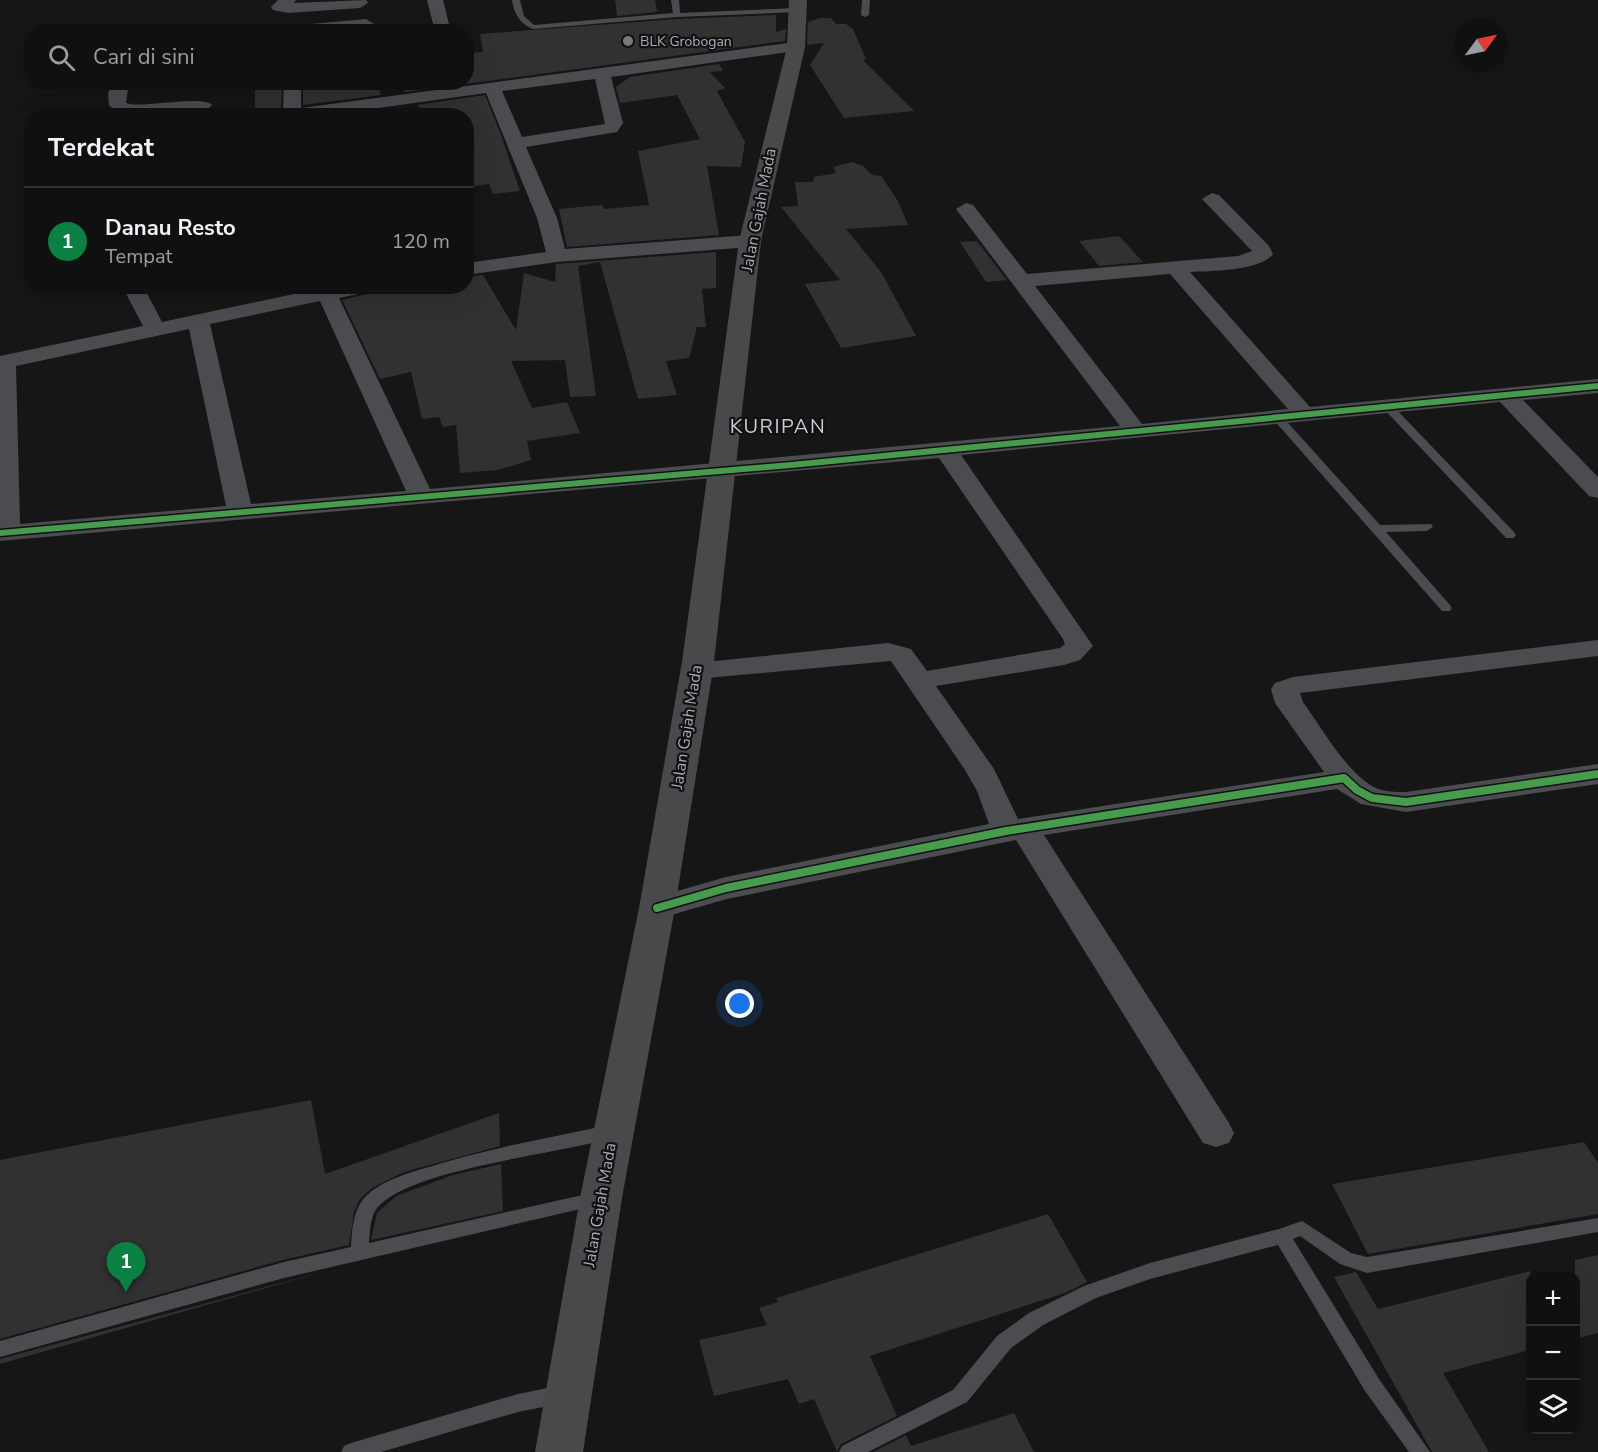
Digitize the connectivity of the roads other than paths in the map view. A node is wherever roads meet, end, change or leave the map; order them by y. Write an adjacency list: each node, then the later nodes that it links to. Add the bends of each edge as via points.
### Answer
1 (288, 0): 7 (street, via 279,7)
2 (435, 0): 13 (street)
3 (516, 0): 10 (lane, via 516,9 532,27)
4 (675, 0): 10 (lane)
5 (758, 0): 9 (lane)
6 (866, 0): 11 (lane)
7 (360, 1): 12 (street)
8 (797, 5): 9 (lane); 14 (main road, Jalan Gajah Mada)
9 (758, 10): 10 (lane)
10 (677, 15)
11 (866, 15)
12 (365, 24)
13 (441, 24)
14 (795, 47): 15 (street); 32 (main road, Jalan Gajah Mada)
15 (602, 73): 17 (street); 29 (street, via 613,110 611,128)
16 (474, 87): 17 (street)
17 (492, 87): 29 (street)
18 (120, 90): 25 (street, via 118,103)
19 (199, 90): 26 (street)
20 (291, 90): 27 (street)
21 (374, 90): 23 (street)
22 (442, 90): 24 (street)
23 (372, 104): 24 (street); 28 (street)
24 (409, 107)
25 (122, 108)
26 (203, 108)
27 (286, 108)
28 (337, 108)
29 (516, 143): 33 (street, via 547,218)
30 (1212, 199): 35 (street, via 1263,254 1241,262)
31 (966, 209): 36 (street)
32 (750, 241): 33 (street); 50 (main road, Jalan Gajah Mada)
33 (557, 256): 34 (street)
34 (474, 268)
35 (1175, 268): 36 (street); 46 (street)
36 (1022, 281): 48 (street)
37 (136, 294): 41 (street)
38 (288, 294): 40 (street)
39 (327, 294): 52 (street)
40 (198, 320): 41 (street); 53 (street)
41 (156, 329): 42 (street)
42 (3, 362): 56 (street)
43 (1598, 386): 44 (street)
44 (1505, 395): 45 (street); 51 (street)
45 (1387, 406): 46 (street); 57 (lane)
46 (1304, 414): 47 (street)
47 (1276, 416): 48 (street); 55 (lane)
48 (1135, 430): 49 (street)
49 (945, 449): 50 (street); 61 (street, via 1079,646 1054,659)
50 (723, 471): 52 (street); 60 (main road, Jalan Gajah Mada)
51 (1598, 491)
52 (421, 496): 53 (street)
53 (240, 512): 56 (street)
54 (1427, 527): 55 (lane)
55 (1377, 529): 58 (lane)
56 (4, 533)
57 (1510, 535)
58 (1446, 608)
59 (1598, 648): 63 (street, via 1303,683 1286,689 1289,703)
60 (696, 671): 61 (street, via 888,651 901,655); 65 (main road, Jalan Gajah Mada)
61 (918, 681): 64 (street)
62 (1598, 774): 63 (street, via 1406,802 1364,796)
63 (1344, 778): 64 (street)
64 (1015, 830): 65 (street, via 726,888); 67 (street)
65 (657, 908): 66 (main road, Jalan Gajah Mada)
66 (613, 1131): 68 (main road, Jalan Gajah Mada); 71 (lane, via 428,1172 386,1190 365,1211)
67 (1216, 1133)
68 (601, 1198): 71 (lane); 73 (main road, Jalan Gajah Mada)
69 (1598, 1225): 70 (lane, via 1366,1266 1346,1259 1304,1229)
70 (1282, 1236): 76 (lane, via 1150,1271 1090,1292 1036,1319 1004,1342 960,1396); 77 (lane, via 1372,1385)
71 (359, 1253): 72 (lane)
72 (0, 1349)
73 (568, 1393): 74 (lane, via 518,1403); 75 (main road, Jalan Gajah Mada)
74 (351, 1452)
75 (559, 1452)
76 (849, 1452)
77 (1419, 1452)

